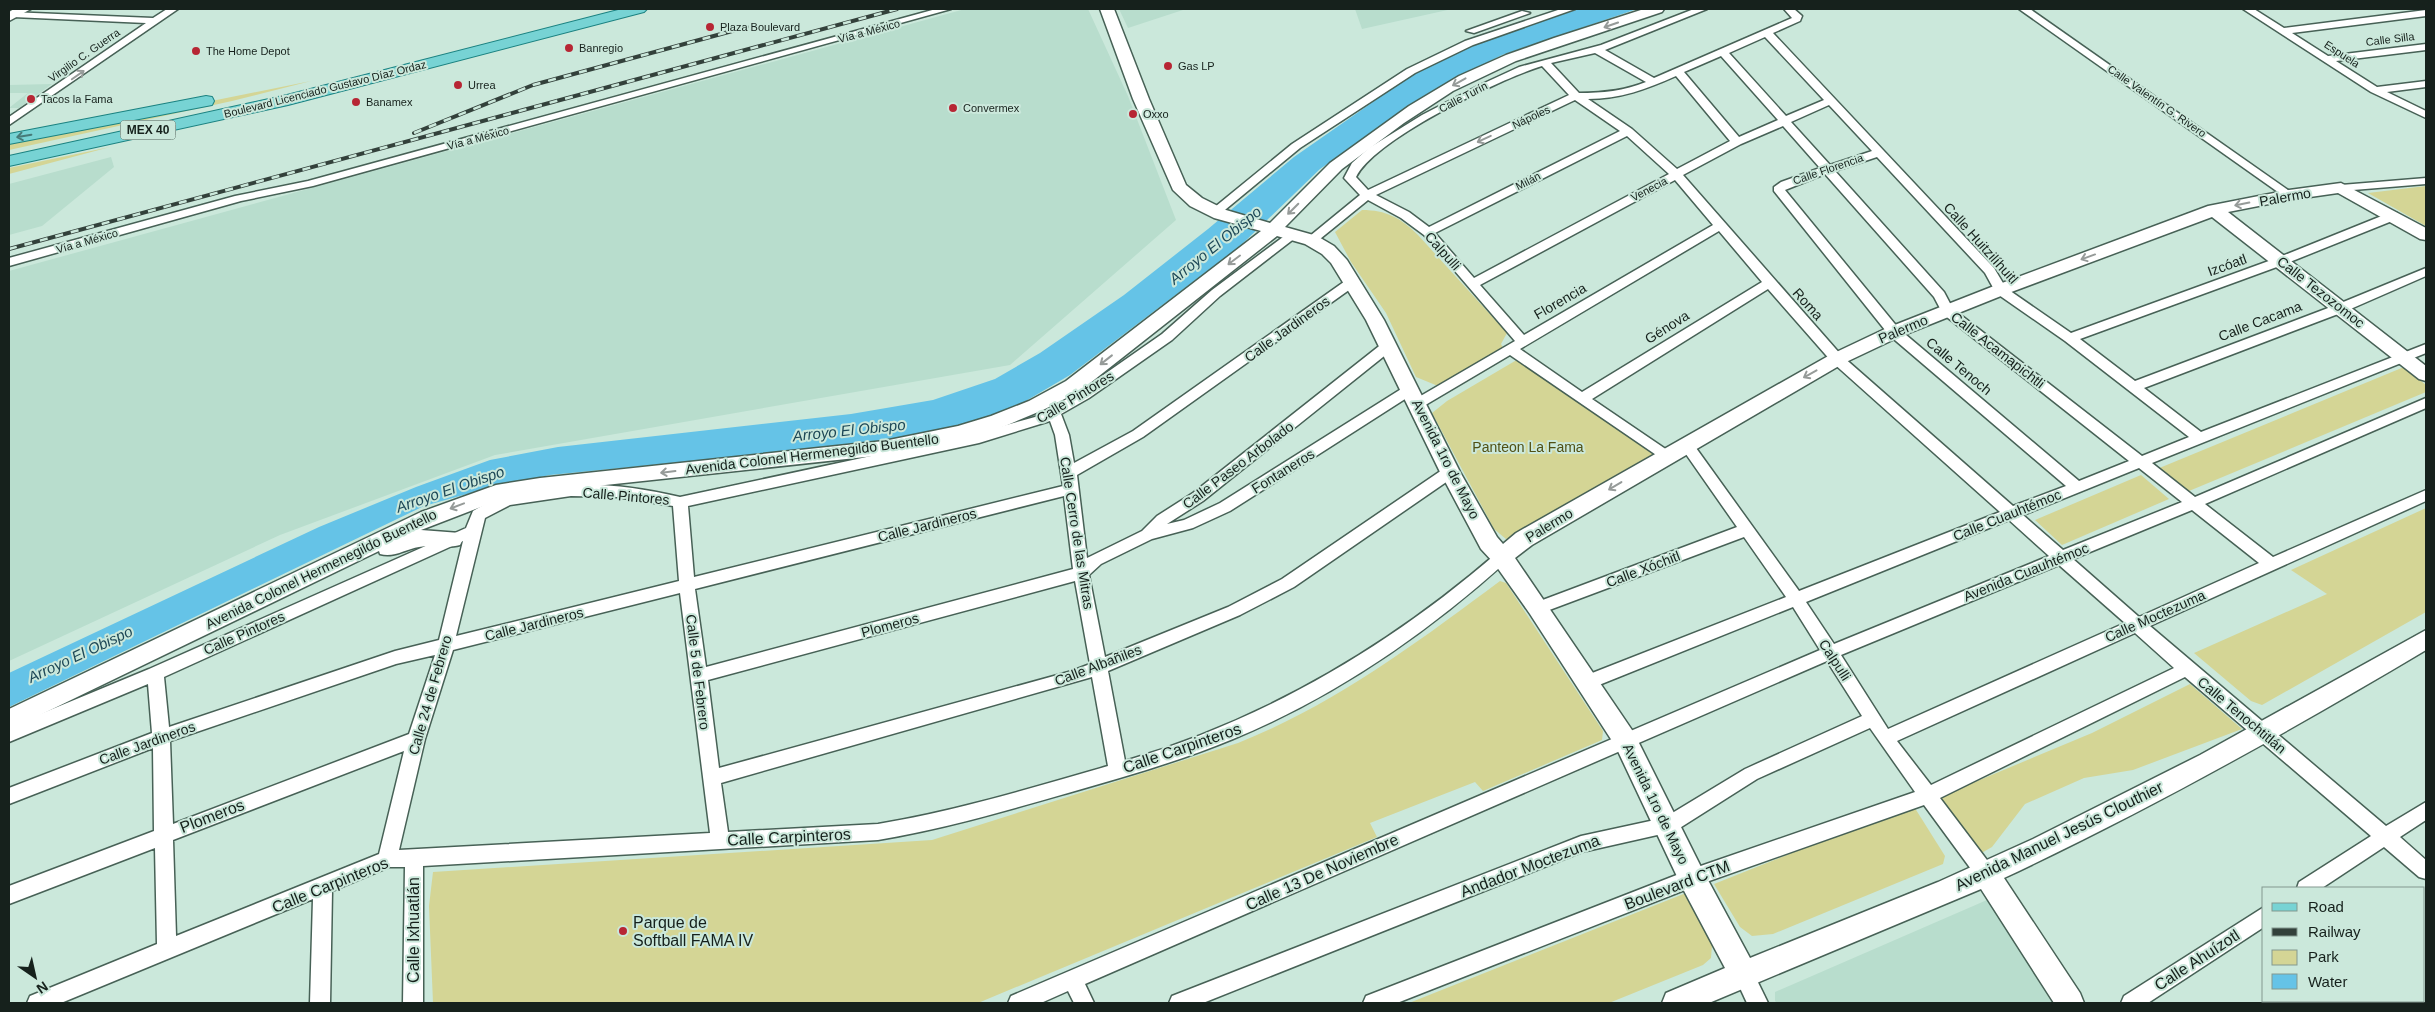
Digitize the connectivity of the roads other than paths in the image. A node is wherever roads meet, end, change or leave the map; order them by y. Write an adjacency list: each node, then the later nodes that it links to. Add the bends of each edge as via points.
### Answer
1 (173, 9): 15 (street, Virgilio C. Guerra)
2 (597, 9): 24 (main road, Boulevard Licenciado Gustavo Díaz Ordaz / MEX 40)
3 (639, 9): 26 (main road, Boulevard Licenciado Gustavo Díaz Ordaz / MEX 40)
4 (946, 9): 59 (street, Vía a México)
5 (1107, 9): 52 (street, Avenida 1ro de Mayo, via 1179,187 1196,202)
6 (1540, 9): 18 (street, via 1465,34 1464,39)
7 (1570, 9): 18 (street)
8 (1657, 9): 55 (street, Avenida Colonel Hermenegildo Buentello, one-way to 55, via 1507,61 1451,87 1336,166)
9 (1702, 9): 20 (street, Calle Turín)
10 (1790, 9): 17 (street, Nápoles, via 1797,17)
11 (2024, 9): 50 (street, Calle Valentín G. Rivero)
12 (2248, 9): 16 (street, Espuela)
13 (13, 12): 15 (street)
14 (2426, 13): 16 (street)
15 (155, 21): 35 (street, Virgilio C. Guerra, one-way to 15)
16 (2281, 31): 22 (street, Espuela)
17 (1767, 33): 21 (street, Nápoles); 32 (street, Calle Huitzilíhuitl)
18 (1469, 43): 52 (street, via 1411,72 1296,146)
19 (2426, 47): 22 (street, Calle Silla)
20 (1597, 50): 23 (street, Calle Turín); 27 (street)
21 (1722, 51): 25 (street, Nápoles); 34 (street, Calle Acamapichtli)
22 (2327, 59): 29 (street, Espuela)
23 (1544, 62): 31 (street, Roma); 45 (street, Calle Turín, via 1488,84 1407,128 1360,159 1352,168)
24 (364, 69): 30 (main road, Boulevard Licenciado Gustavo Díaz Ordaz / MEX 40); 37 (main road, one-way to 37)
25 (1678, 71): 27 (street, Nápoles); 38 (street)
26 (392, 72): 30 (main road, Boulevard Licenciado Gustavo Díaz Ordaz / MEX 40); 44 (main road, via 316,98)
27 (1654, 82): 31 (street, Nápoles, via 1620,94)
28 (2426, 84): 29 (street)
29 (2375, 90): 33 (street, Espuela)
30 (287, 95): 39 (main road, Boulevard Licenciado Gustavo Díaz Ordaz / MEX 40); 41 (main road, Boulevard Licenciado Gustavo Díaz Ordaz / MEX 40)
31 (1576, 96): 36 (street, Roma); 49 (street, Nápoles, one-way to 49)
32 (1830, 101): 34 (street, Venecia); 40 (street, Calle Huitzilíhuitl)
33 (2426, 115)
34 (1786, 121): 38 (street, Venecia); 42 (street, Calle Acamapichtli)
35 (9, 122)
36 (1628, 130): 43 (street, Roma); 56 (street, Milán)
37 (9, 139)
38 (1737, 142): 43 (street, Venecia)
39 (9, 153)
40 (1877, 153): 42 (street, Calle Florencia); 67 (street, Calle Huitzilíhuitl, via 1990,271)
41 (9, 161)
42 (1826, 169): 47 (street, Calle Florencia); 69 (street, Calle Acamapichtli, via 1939,295)
43 (1676, 174): 54 (street, Roma); 66 (street, Venecia)
44 (9, 177)
45 (1350, 178): 49 (street, Calpulli)
46 (2426, 181): 48 (street)
47 (1778, 188): 70 (street, Calle Tenoch)
48 (2341, 188): 50 (street, Palermo); 53 (street)
49 (1367, 194): 56 (street, Calpulli); 58 (street, Nápoles)
50 (2289, 195): 51 (street, Palermo, one-way to 51)
51 (2214, 210): 60 (street, Calle Tezozomoc); 67 (street, Palermo, one-way to 67)
52 (1218, 213): 55 (street, Avenida 1ro de Mayo)
53 (2393, 216): 57 (street); 60 (street, Izcóatl)
54 (1719, 226): 65 (street, Roma); 72 (street, Florencia)
55 (1277, 231): 58 (street, Avenida 1ro de Mayo); 83 (street, Calle Pintores, via 1167,337); 105 (street, Avenida Colonel Hermenegildo Buentello, one-way to 105, via 1073,386 1010,419 953,436 874,450 496,492 429,517)
56 (1428, 232): 66 (street, Calpulli)
57 (2426, 235)
58 (1311, 240): 64 (street, Avenida 1ro de Mayo, via 1333,255)
59 (23, 261): 61 (street); 62 (street)
60 (2281, 261): 68 (street, Calle Tezozomoc); 71 (street, Izcóatl)
61 (9, 262)
62 (9, 268)
63 (2426, 272): 68 (street, Calle Cacama)
64 (1352, 282): 73 (street, Avenida 1ro de Mayo); 89 (street, Calle Jardineros)
65 (1769, 283): 77 (street, Roma); 81 (street, Génova)
66 (1472, 284): 72 (street, Calpulli)
67 (2000, 290): 69 (street, Palermo); 71 (street, Calle Huitzilíhuitl)
68 (2340, 308): 76 (street, Calle Tezozomoc); 79 (street, Calle Cacama)
69 (1948, 311): 70 (street, Palermo); 87 (street, Calle Acamapichtli)
70 (1894, 332): 77 (street, Palermo); 90 (street, Calle Tenoch)
71 (2070, 338): 79 (street, Calle Huitzilíhuitl)
72 (1522, 341): 75 (street, Florencia)
73 (1388, 346): 80 (street, Avenida 1ro de Mayo); 97 (street, Calle Paseo Arbolado, via 1198,497 1162,520)
74 (2426, 348): 76 (street, Calle Cuauhtémoc)
75 (1510, 349): 80 (street, Florencia); 81 (street)
76 (2404, 358): 78 (street, Calle Tezozomoc); 84 (street, Calle Cuauhtémoc)
77 (1837, 359): 85 (street, Palermo, one-way to 85); 94 (street, Roma)
78 (2426, 375)
79 (2133, 387): 84 (street, Calle Huitzilíhuitl)
80 (1414, 396): 88 (street, Avenida 1ro de Mayo); 97 (street, Fontaneros, via 1225,507 1188,524)
81 (1583, 398): 86 (street)
82 (2426, 403): 93 (street, Avenida Cuauhtémoc)
83 (1054, 413): 89 (street, Calle Cerro de las Mitras, via 1062,435); 92 (street, Calle Pintores, via 978,438)
84 (2201, 439): 87 (street, Calle Cuauhtémoc)
85 (1686, 444): 86 (street, Palermo); 95 (street, Calpulli)
86 (1664, 456): 99 (street, Palermo, one-way to 99, via 1524,539)
87 (2142, 462): 90 (street, Calle Cuauhtémoc); 93 (street, Calle Acamapichtli)
88 (1450, 472): 99 (street, Avenida 1ro de Mayo, via 1489,543); 111 (street, Calle Albañiles, via 1288,583 1234,611)
89 (1070, 481): 102 (street, Calle Cerro de las Mitras); 103 (street, Calle Jardineros)
90 (2077, 487): 94 (street, Calle Cuauhtémoc)
91 (2426, 495): 101 (street, Calle Moctezuma)
92 (680, 502): 96 (street, Calle Pintores, via 605,491 538,495 493,506 478,515); 103 (street, Calle 5 de Febrero)
93 (2194, 503): 100 (street, Avenida Cuauhtémoc); 101 (street, Calle Acamapichtli)
94 (2011, 513): 100 (street, Roma); 104 (street, Calle Cuauhtémoc)
95 (1748, 529): 104 (street, Calpulli); 106 (street, Calle Xóchitl)
96 (473, 531): 98 (street, Calle Pintores); 109 (street, Calle 24 de Febrero)
97 (1147, 535): 102 (street, Calle Paseo Arbolado, via 1095,560)
98 (452, 539): 105 (street, via 435,537 404,542 299,591); 113 (street, Calle Pintores)
99 (1502, 557): 106 (street, Avenida 1ro de Mayo); 124 (street, Calle Carpinteros, via 1419,626 1371,660 1312,693 1250,724)
100 (2060, 557): 107 (street, Calle Tenochtitlán); 110 (street, Avenida Cuauhtémoc)
101 (2272, 565): 107 (street, Calle Moctezuma)
102 (1081, 574): 111 (street, Calle Cerro de las Mitras); 114 (street, Plomeros)
103 (687, 586): 109 (street, Calle Jardineros); 114 (street, Calle 5 de Febrero)
104 (1797, 600): 110 (street, Calpulli); 115 (street, Calle Cuauhtémoc)
105 (246, 606): 117 (street, Avenida Colonel Hermenegildo Buentello)
106 (1538, 608): 115 (street, Avenida 1ro de Mayo)
107 (2137, 624): 112 (street, Calle Tenochtitlán); 121 (street, Calle Moctezuma)
108 (2424, 643): 118 (street, Avenida Manuel Jesús Clouthier)
109 (446, 645): 120 (street, Calle Jardineros, via 396,658); 122 (street, Calle 24 de Febrero)
110 (1830, 653): 116 (street, Calpulli); 123 (street, Avenida Cuauhtémoc)
111 (1100, 666): 124 (street, Calle Cerro de las Mitras); 125 (street, Calle Albañiles, via 1066,680)
112 (2187, 669): 118 (street, Calle Tenochtitlán); 127 (street, Boulevard CTM)
113 (155, 674): 119 (street, Calle Pintores); 120 (street)
114 (699, 676): 125 (street, Calle 5 de Febrero)
115 (1588, 682): 123 (street, Avenida 1ro de Mayo)
116 (1873, 719): 121 (street, Calpulli); 129 (street, Andador Moctezuma, via 1751,774)
117 (9, 720)
118 (2262, 732): 131 (street, Calle Tenochtitlán); 136 (street, Avenida Manuel Jesús Clouthier, via 2138,800)
119 (9, 735)
120 (161, 736): 126 (street, Calle Jardineros); 130 (street)
121 (1885, 738): 127 (street, Calpulli)
122 (416, 739): 130 (street, Plomeros); 134 (street, Calle 24 de Febrero)
123 (1625, 740): 129 (street, Avenida 1ro de Mayo); 144 (street, Calle 13 De Noviembre)
124 (1118, 771): 132 (street, Calle Carpinteros, via 930,824 878,832)
125 (712, 778): 132 (street, Calle 5 de Febrero)
126 (9, 796)
127 (1926, 796): 136 (street, Calpulli); 137 (street, Boulevard CTM)
128 (2426, 810): 131 (street)
129 (1668, 825): 137 (street, Avenida 1ro de Mayo); 150 (street, Andador Moctezuma, via 1581,844)
130 (162, 835): 140 (street, Plomeros); 142 (street)
131 (2386, 836): 135 (street, Calle Tenochtitlán); 139 (street)
132 (720, 841): 133 (street, Calle Carpinteros)
133 (414, 858): 134 (street, Calle Carpinteros); 147 (street, Calle Ixhuatlán)
134 (388, 859): 138 (street, Calle Carpinteros)
135 (2426, 870)
136 (1986, 874): 143 (street, Avenida Manuel Jesús Clouthier, via 1797,955); 154 (street)
137 (1692, 878): 143 (street, Avenida 1ro de Mayo); 151 (street, Boulevard CTM)
138 (323, 886): 142 (street, Calle Carpinteros); 146 (street)
139 (2308, 887)
140 (9, 895)
141 (2262, 917): 155 (street, Calle Ahuízotl)
142 (167, 951): 145 (street, Calle Carpinteros)
143 (1744, 974): 152 (street, Avenida Manuel Jesús Clouthier); 153 (street)
144 (1074, 980): 148 (street, Calle 13 De Noviembre); 149 (street)
145 (37, 1003)
146 (320, 1003)
147 (414, 1003)
148 (1018, 1003)
149 (1084, 1003)
150 (1179, 1003)
151 (1373, 1003)
152 (1676, 1003)
153 (1758, 1003)
154 (2070, 1003)
155 (2131, 1003)

